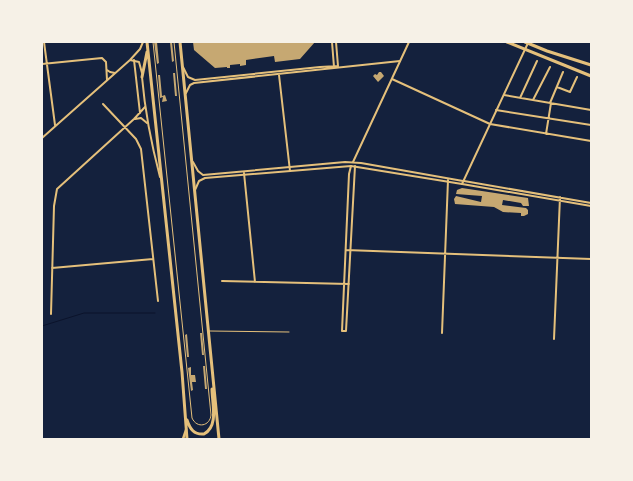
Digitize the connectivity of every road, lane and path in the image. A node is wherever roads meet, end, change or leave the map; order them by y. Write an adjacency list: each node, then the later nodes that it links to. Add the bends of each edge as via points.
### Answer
1 (44, 42): 20 (street)
2 (143, 42): 16 (street)
3 (148, 42): 14 (main road)
4 (153, 42): 5 (lane, via 192,418 195,423 201,425 209,421 211,414)
5 (174, 42)
6 (180, 42): 21 (main road)
7 (332, 42): 12 (street)
8 (336, 42): 13 (street)
9 (409, 42): 18 (street)
10 (507, 42): 15 (main road)
11 (526, 43): 15 (street); 23 (main road)
12 (332, 46): 13 (street); 25 (street)
13 (336, 47): 26 (street)
14 (148, 48): 32 (main road); 69 (main road)
15 (525, 49): 31 (main road); 37 (street)
16 (130, 60): 17 (street); 29 (street)
17 (134, 60): 32 (street, via 140,64); 46 (street)
18 (400, 61): 26 (street); 34 (street)
19 (537, 61): 39 (street)
20 (47, 63): 22 (street); 24 (street, via 102,58 106,61); 51 (street)
21 (182, 63): 25 (street, via 187,76 193,80); 38 (main road)
22 (42, 64)
23 (591, 65)
24 (106, 67): 29 (street, via 108,71); 35 (street)
25 (334, 67): 26 (street); 30 (street)
26 (338, 67)
27 (550, 67): 40 (street)
28 (563, 72): 36 (street)
29 (115, 73): 35 (street)
30 (279, 75): 38 (street, via 194,83); 61 (street)
31 (591, 75)
32 (142, 77): 43 (street)
33 (577, 77): 36 (street, via 570,92)
34 (392, 79): 50 (street); 58 (street)
35 (107, 80): 51 (street)
36 (557, 86): 41 (street)
37 (504, 95): 39 (street); 44 (street)
38 (185, 96): 57 (main road)
39 (520, 98): 40 (street)
40 (534, 100): 41 (street)
41 (550, 103): 45 (street); 47 (street)
42 (103, 104): 53 (street)
43 (145, 107): 46 (street); 49 (street)
44 (496, 110): 47 (street); 50 (street)
45 (591, 110)
46 (140, 113): 48 (street)
47 (549, 118): 52 (street); 54 (street)
48 (134, 119): 49 (street, via 141,118); 53 (street)
49 (147, 123): 69 (street)
50 (490, 124): 54 (street); 66 (street)
51 (55, 125): 55 (street)
52 (591, 125)
53 (124, 128): 79 (street, via 136,139 141,149); 81 (street, via 57,189)
54 (546, 134): 56 (street)
55 (42, 138)
56 (591, 141)
57 (191, 157): 62 (street, via 196,169 203,175); 70 (main road)
58 (354, 162): 59 (street); 60 (street); 61 (street); 65 (street)
59 (351, 166): 60 (street); 63 (street); 75 (street)
60 (355, 166): 67 (street); 76 (street)
61 (290, 167): 62 (street); 63 (street)
62 (244, 171): 64 (street)
63 (290, 171): 64 (street)
64 (244, 175): 70 (street, via 201,180); 83 (street)
65 (448, 178): 66 (street); 67 (street)
66 (464, 181): 68 (street); 71 (street)
67 (448, 182): 68 (street); 77 (street)
68 (462, 184): 72 (street)
69 (162, 186): 95 (main road)
70 (194, 193): 90 (main road)
71 (560, 197): 72 (street); 73 (street)
72 (560, 201): 74 (street); 78 (street)
73 (591, 203)
74 (591, 206)
75 (346, 250): 76 (street); 84 (street)
76 (350, 250): 77 (street); 85 (street)
77 (445, 254): 78 (street); 92 (street)
78 (558, 258): 80 (street); 93 (street)
79 (153, 259): 81 (street); 86 (street)
80 (591, 259)
81 (52, 268): 89 (street)
82 (222, 281): 83 (street)
83 (255, 282): 84 (street)
84 (344, 284): 85 (street); 87 (street)
85 (349, 284): 88 (street)
86 (158, 301)
87 (343, 309): 88 (street); 88 (street, via 342,331 346,331)
88 (348, 309)
89 (51, 314)
90 (208, 331): 91 (lane); 94 (main road)
91 (289, 332)
92 (442, 333)
93 (554, 339)
94 (212, 374): 95 (main road, via 211,429 204,434 195,433 190,428); 99 (main road)
95 (185, 414): 96 (main road)
96 (186, 430): 97 (main road); 98 (main road)
97 (183, 439)
98 (187, 439)
99 (219, 439)

